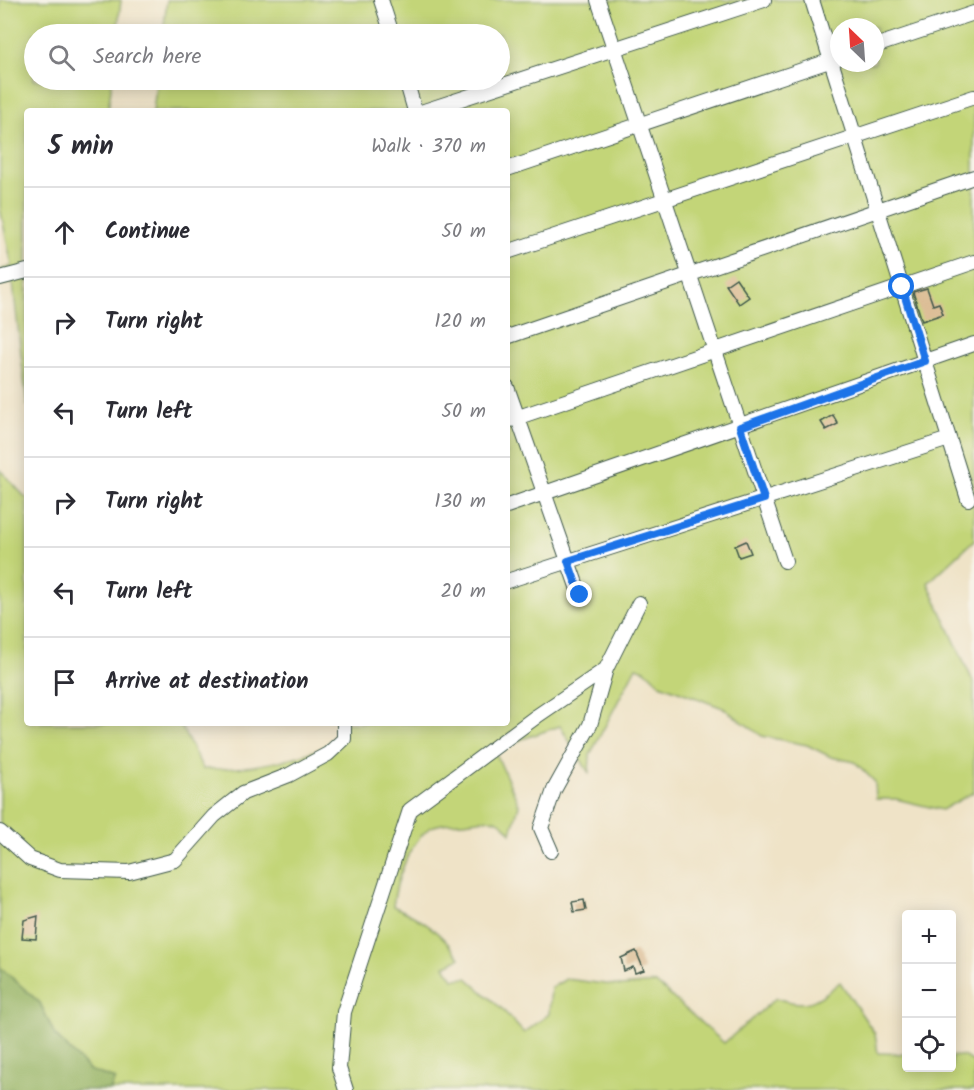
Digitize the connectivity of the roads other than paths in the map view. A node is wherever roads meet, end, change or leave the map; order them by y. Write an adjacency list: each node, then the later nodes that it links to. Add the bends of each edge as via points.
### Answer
1 (381, 0): 6 (street)
2 (598, 0): 9 (street)
3 (764, 0): 9 (street)
4 (812, 0): 8 (street)
5 (974, 13): 7 (street)
6 (389, 24)
7 (884, 43)
8 (830, 46)
9 (615, 49): 12 (street); 18 (street)
10 (830, 61): 18 (street)
11 (838, 72): 19 (street)
12 (510, 83)
13 (409, 90): 16 (street)
14 (489, 90): 17 (street)
15 (974, 97): 19 (street)
16 (414, 108)
17 (433, 108)
18 (639, 124): 20 (street); 22 (street)
19 (855, 136): 22 (street); 23 (street)
20 (510, 168)
21 (974, 177): 23 (street)
22 (664, 198): 24 (street); 27 (street)
23 (878, 210): 27 (street); 29 (street)
24 (510, 251)
25 (974, 262): 29 (street)
26 (24, 272): 28 (street)
27 (689, 274): 30 (street); 32 (street)
28 (0, 278)
29 (902, 287): 32 (street); 33 (street)
30 (510, 336)
31 (974, 344): 33 (street)
32 (715, 351): 34 (street); 35 (street)
33 (925, 361): 35 (street); 36 (street)
34 (512, 419): 37 (street)
35 (740, 427): 37 (street); 38 (street)
36 (949, 439): 38 (street); 39 (street)
37 (544, 494): 40 (street); 41 (street)
38 (764, 499): 41 (street); 42 (street)
39 (968, 499)
40 (510, 505)
41 (568, 561): 43 (street); 44 (street)
42 (785, 561)
43 (510, 580)
44 (580, 595)
45 (639, 603): 46 (street)
46 (606, 669): 49 (street, via 590,725 554,790 541,828); 50 (street, via 410,810 344,1012 339,1068)
47 (344, 726): 48 (street, via 344,739 328,754 243,794 214,816 176,860 129,872 60,870 30,859)
48 (0, 832)
49 (551, 851)
50 (346, 1090)

